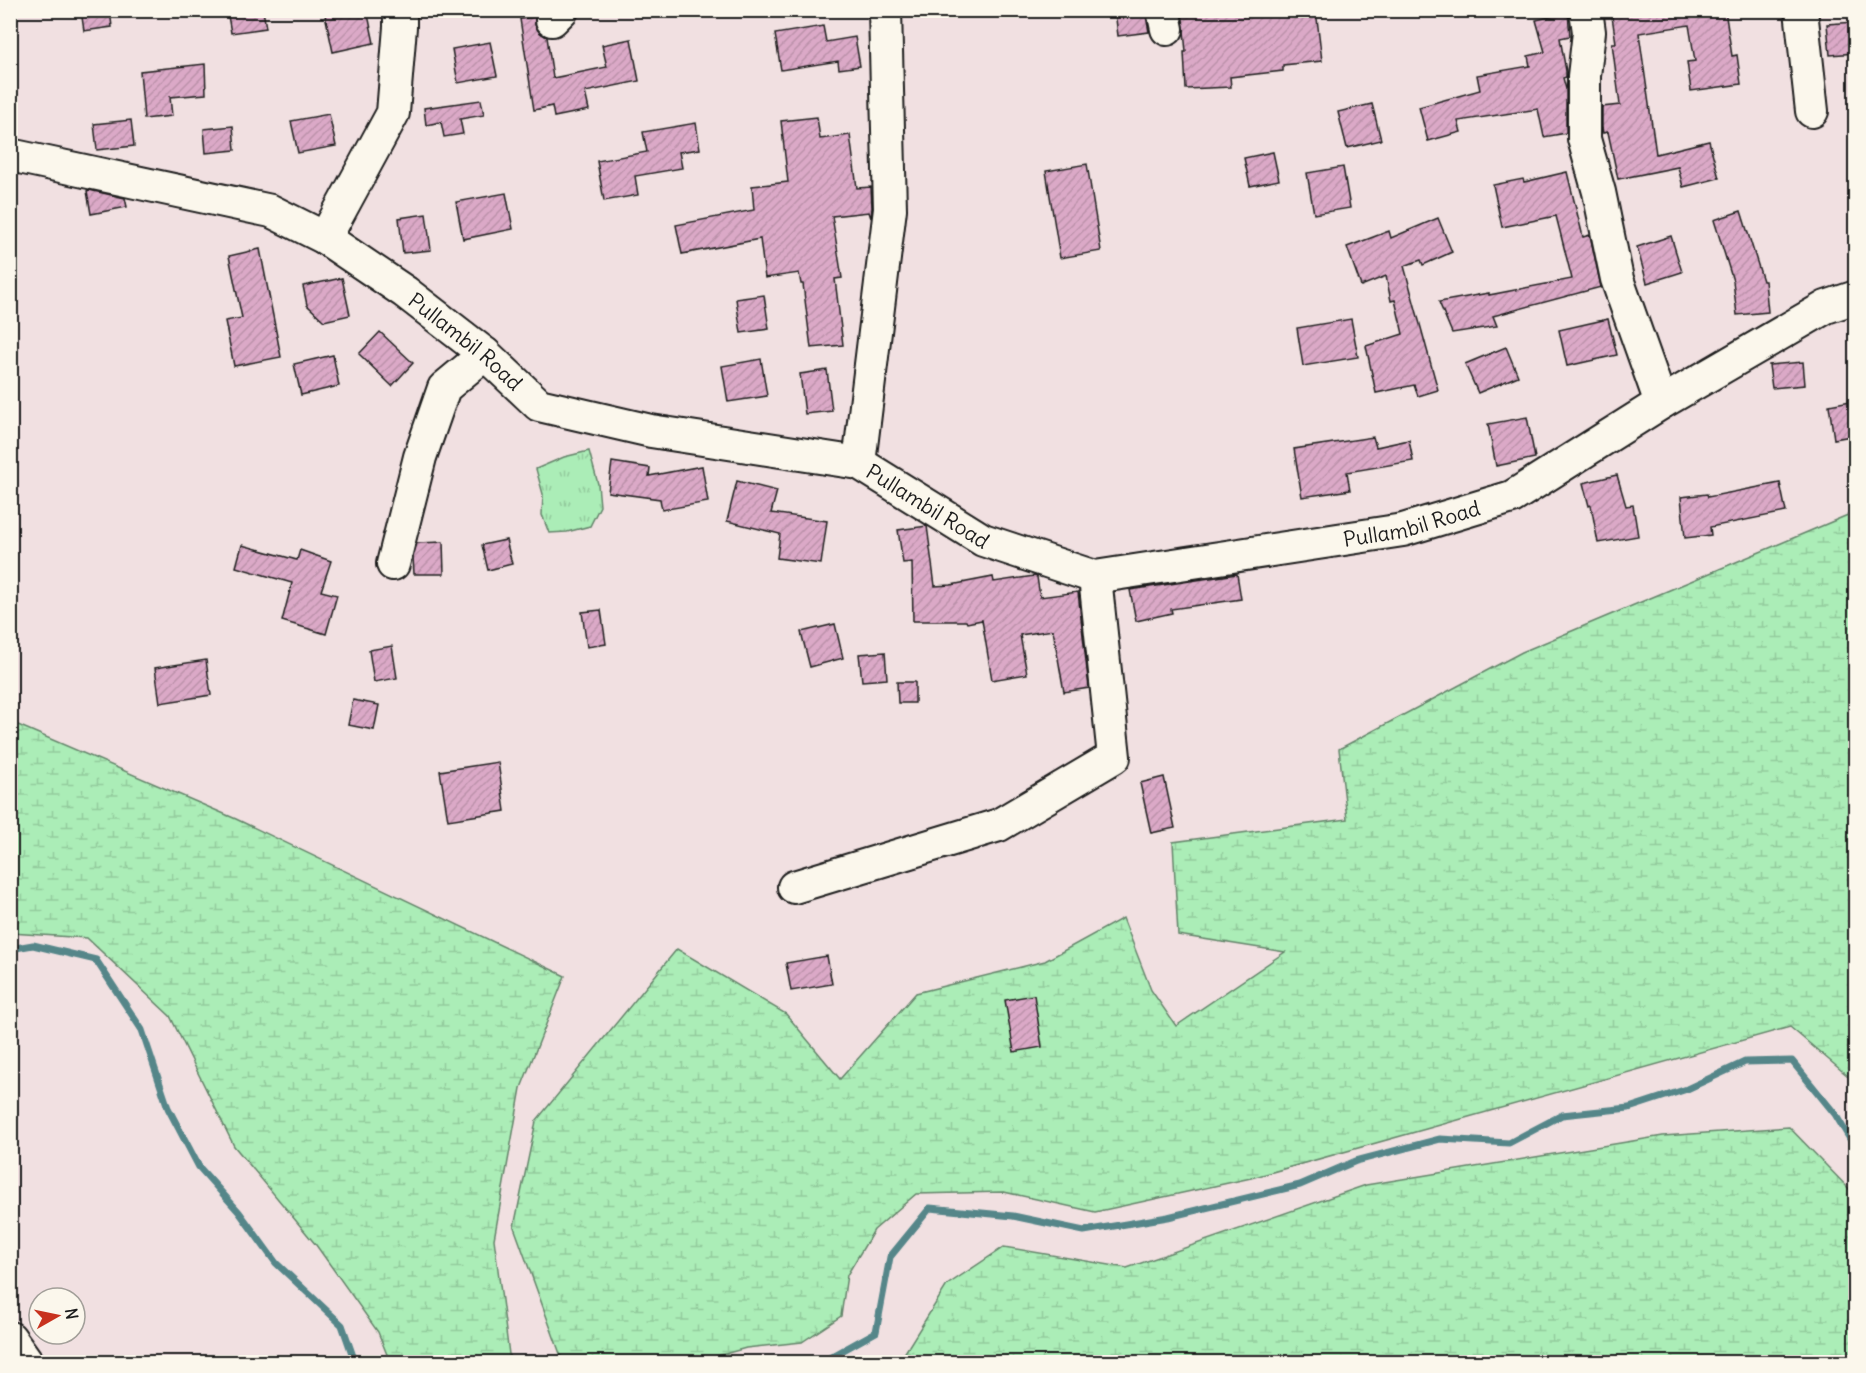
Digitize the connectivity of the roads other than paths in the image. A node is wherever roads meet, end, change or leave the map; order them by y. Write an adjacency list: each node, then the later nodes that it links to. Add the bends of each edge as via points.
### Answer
1 (400, 10): 7 (street, via 393,113)
2 (885, 10): 11 (street, via 890,209)
3 (1586, 10): 10 (street, via 1589,32 1584,139 1617,279)
4 (1802, 10): 5 (street)
5 (1812, 111)
6 (10, 155): 7 (street, Pullambil Road, via 271,211)
7 (325, 238): 9 (street, Pullambil Road, via 405,292)
8 (1856, 297): 10 (street, Pullambil Road, via 1826,307)
9 (485, 354): 11 (street, Pullambil Road, via 539,405 651,431); 12 (street, via 444,388 420,457)
10 (1661, 403): 13 (street, Pullambil Road, via 1512,497 1403,530)
11 (860, 463): 13 (street, Pullambil Road, via 983,540)
12 (393, 564)
13 (1095, 577): 14 (street, via 1114,757 999,825)
14 (794, 887)
15 (10, 1338): 16 (street)
16 (27, 1362)

